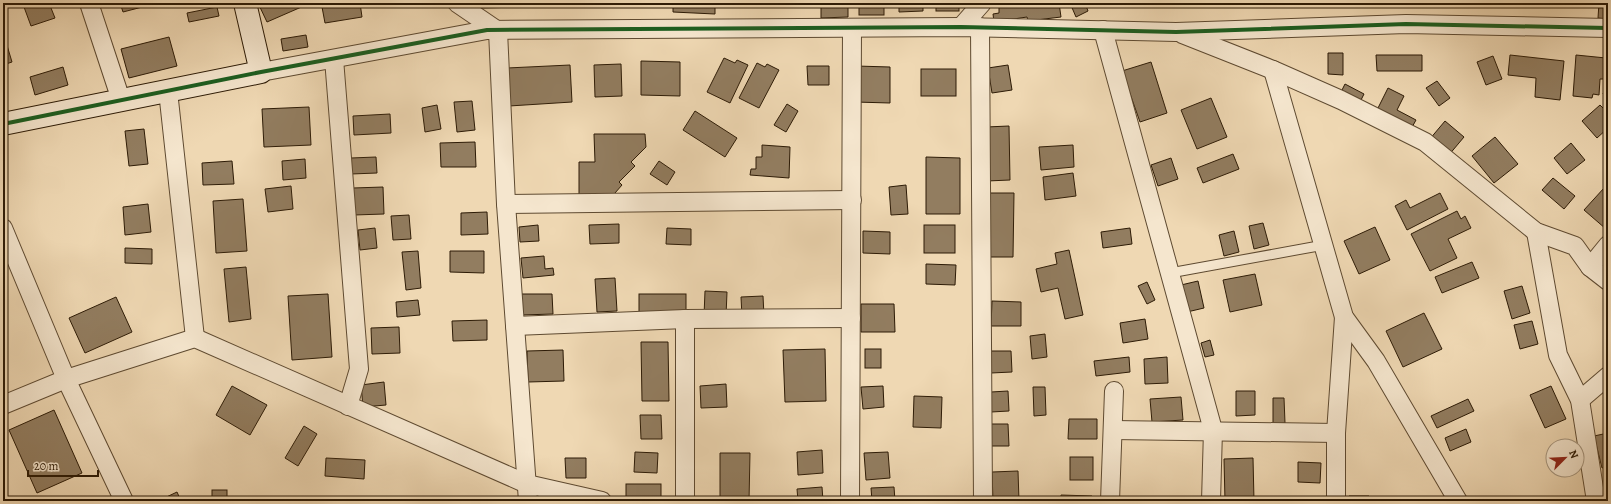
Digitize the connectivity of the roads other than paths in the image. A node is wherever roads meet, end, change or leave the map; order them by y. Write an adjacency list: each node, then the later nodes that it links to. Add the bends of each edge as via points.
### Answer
1 (89, 3): 16 (street)
2 (245, 3): 14 (street)
3 (457, 3): 10 (street)
4 (982, 3): 5 (street)
5 (961, 27): 6 (street); 7 (street)
6 (980, 27): 9 (street); 46 (street)
7 (852, 28): 10 (street); 18 (street)
8 (1608, 28): 11 (street, via 1406,24)
9 (1103, 30): 11 (street); 25 (street)
10 (498, 31): 12 (street, via 487,30); 19 (street)
11 (1176, 32): 13 (street)
12 (334, 59): 14 (street); 37 (street, via 359,370)
13 (1273, 70): 21 (street, via 1426,142); 22 (street)
14 (261, 72): 15 (street)
15 (168, 91): 16 (street); 31 (street)
16 (121, 100): 17 (street)
17 (3, 124)
18 (852, 200): 19 (street); 28 (street)
19 (506, 204): 30 (street)
20 (3, 228): 33 (street)
21 (1536, 232): 24 (street, via 1575,246); 35 (street, via 1558,354)
22 (1324, 245): 25 (lane); 27 (street)
23 (1608, 245): 24 (street)
24 (1590, 266): 26 (street)
25 (1170, 273): 39 (street)
26 (1608, 281)
27 (1344, 317): 40 (street); 50 (street, via 1376,361)
28 (851, 318): 29 (street); 45 (street)
29 (685, 319): 30 (street); 44 (street)
30 (515, 326): 41 (street)
31 (195, 338): 33 (street); 37 (street)
32 (1608, 376): 35 (street)
33 (66, 379): 36 (street); 42 (street)
34 (1114, 391): 38 (street)
35 (1580, 400): 51 (street)
36 (3, 405)
37 (348, 406): 41 (street)
38 (1113, 430): 39 (street); 47 (street)
39 (1213, 430): 40 (street); 48 (street)
40 (1336, 433): 49 (street)
41 (527, 493): 43 (street)
42 (124, 501)
43 (602, 501)
44 (685, 501)
45 (850, 501)
46 (983, 501)
47 (1110, 501)
48 (1211, 501)
49 (1336, 501)
50 (1458, 501)
51 (1596, 501)

